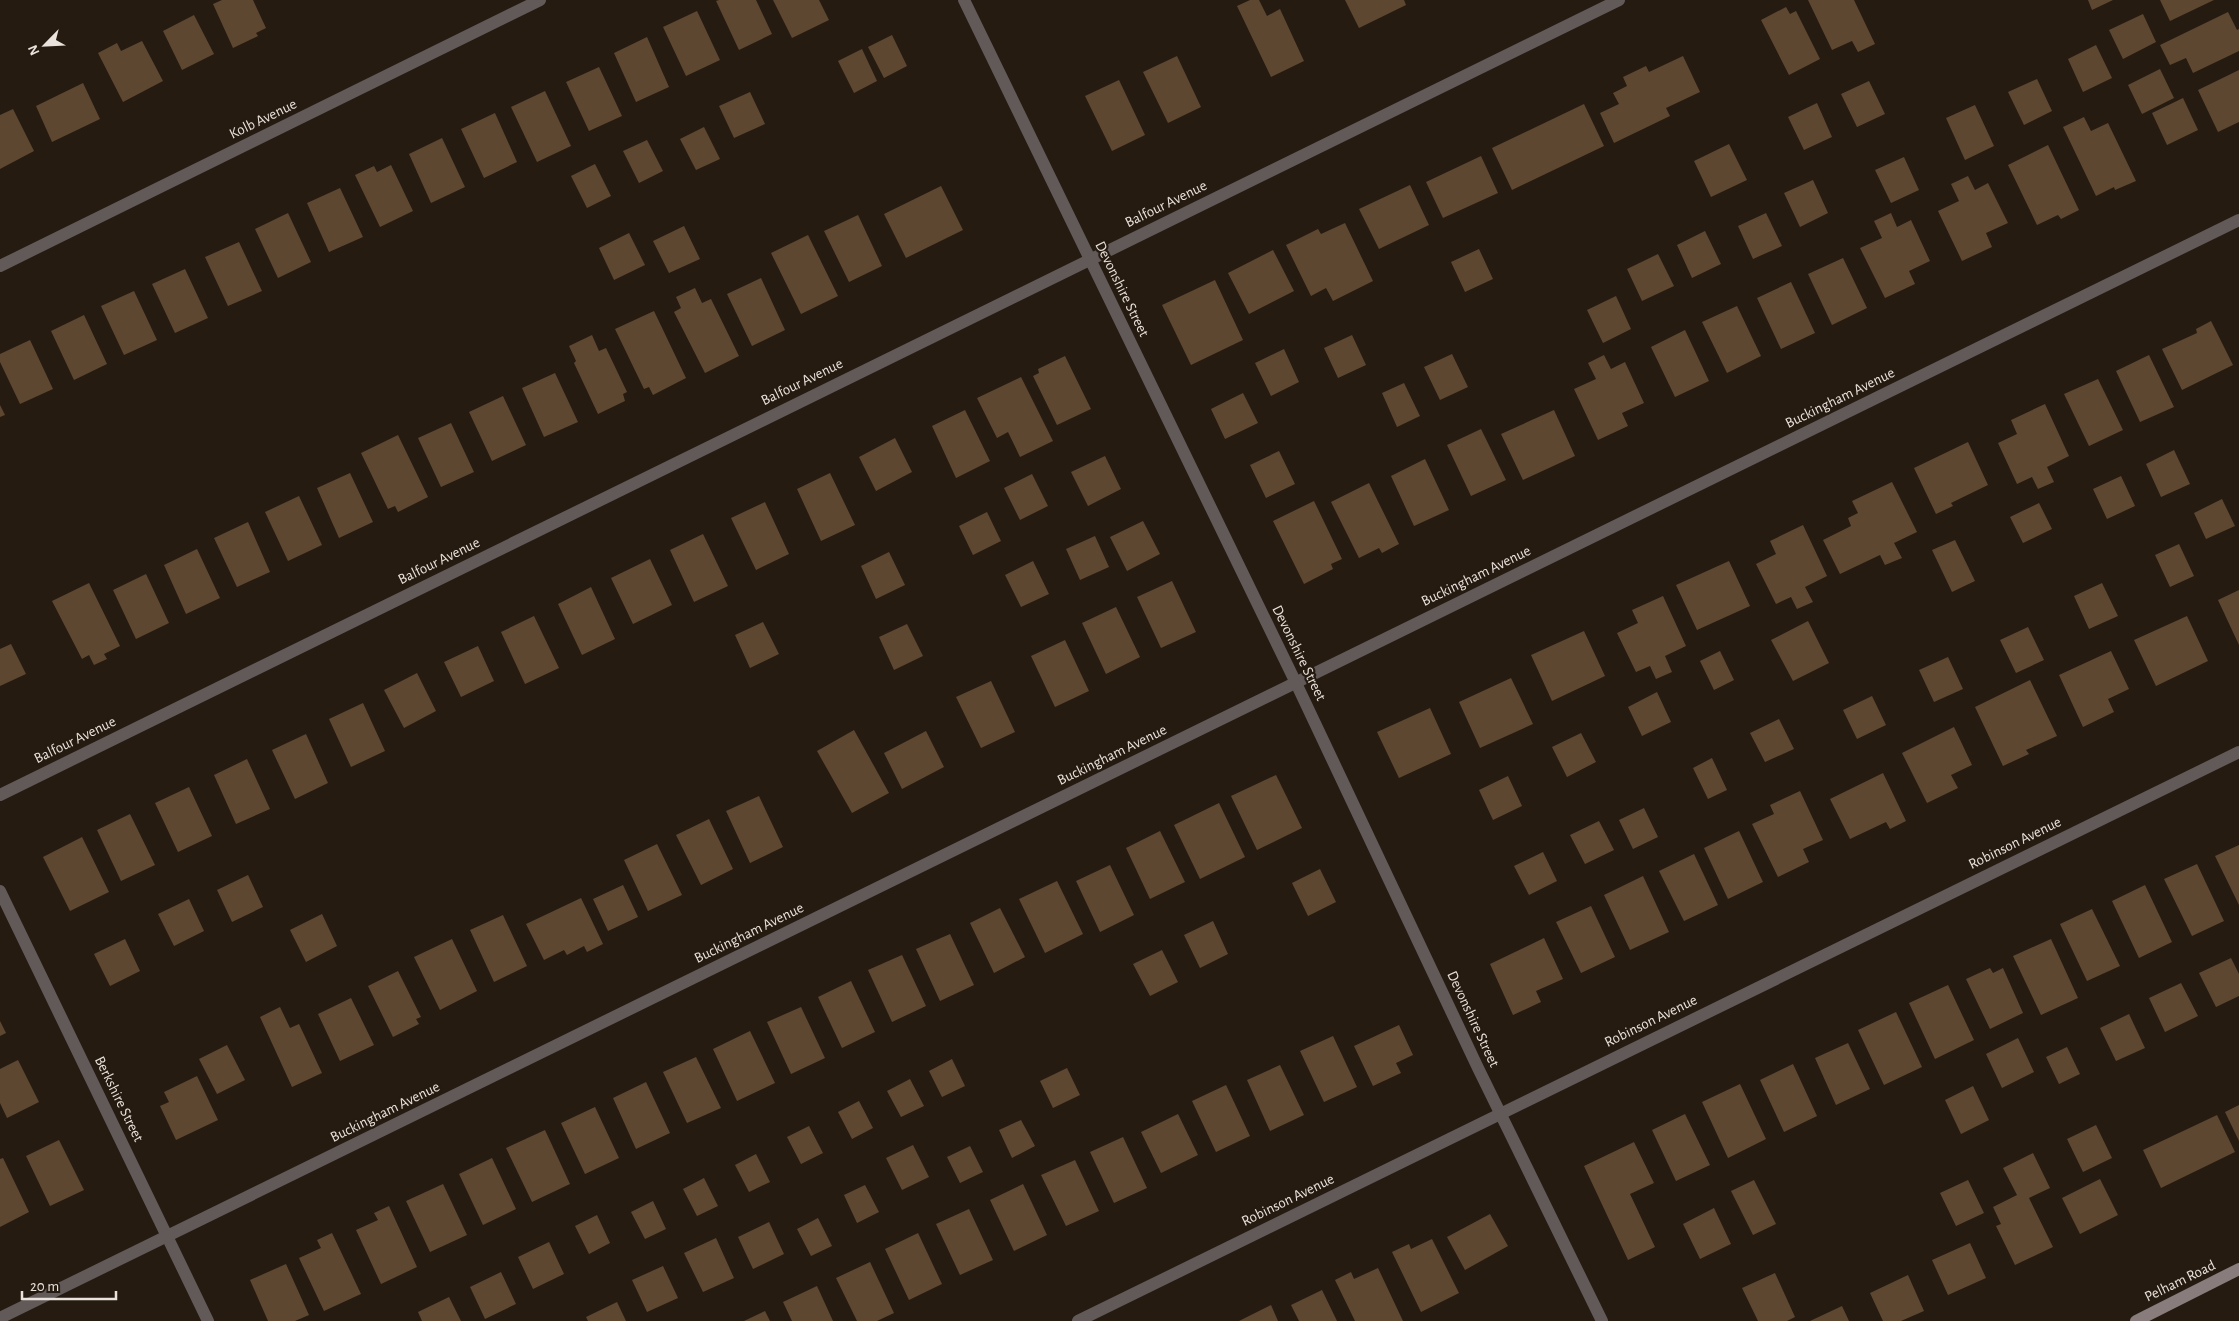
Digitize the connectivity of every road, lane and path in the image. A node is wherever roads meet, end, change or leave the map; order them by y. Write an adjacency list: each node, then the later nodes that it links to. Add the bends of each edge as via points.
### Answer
1 (540, 0): 6 (street, Kolb Avenue)
2 (964, 0): 5 (street, Devonshire Street)
3 (1619, 0): 5 (street, Balfour Avenue)
4 (2239, 220): 7 (street, Buckingham Avenue)
5 (1089, 259): 7 (street, Devonshire Street); 9 (street, Balfour Avenue)
6 (0, 266)
7 (1296, 683): 11 (street, Devonshire Street); 12 (street, Buckingham Avenue)
8 (2239, 752): 11 (street, Robinson Avenue)
9 (0, 795)
10 (0, 891): 12 (street, Berkshire Street)
11 (1500, 1113): 16 (street, Robinson Avenue); 17 (street, Devonshire Street)
12 (167, 1236): 14 (street, Buckingham Avenue); 15 (street, Berkshire Street)
13 (2239, 1270): 18 (main road, Pelham Road)
14 (0, 1318)
15 (208, 1321)
16 (1078, 1321)
17 (1602, 1321)
18 (2136, 1321)

